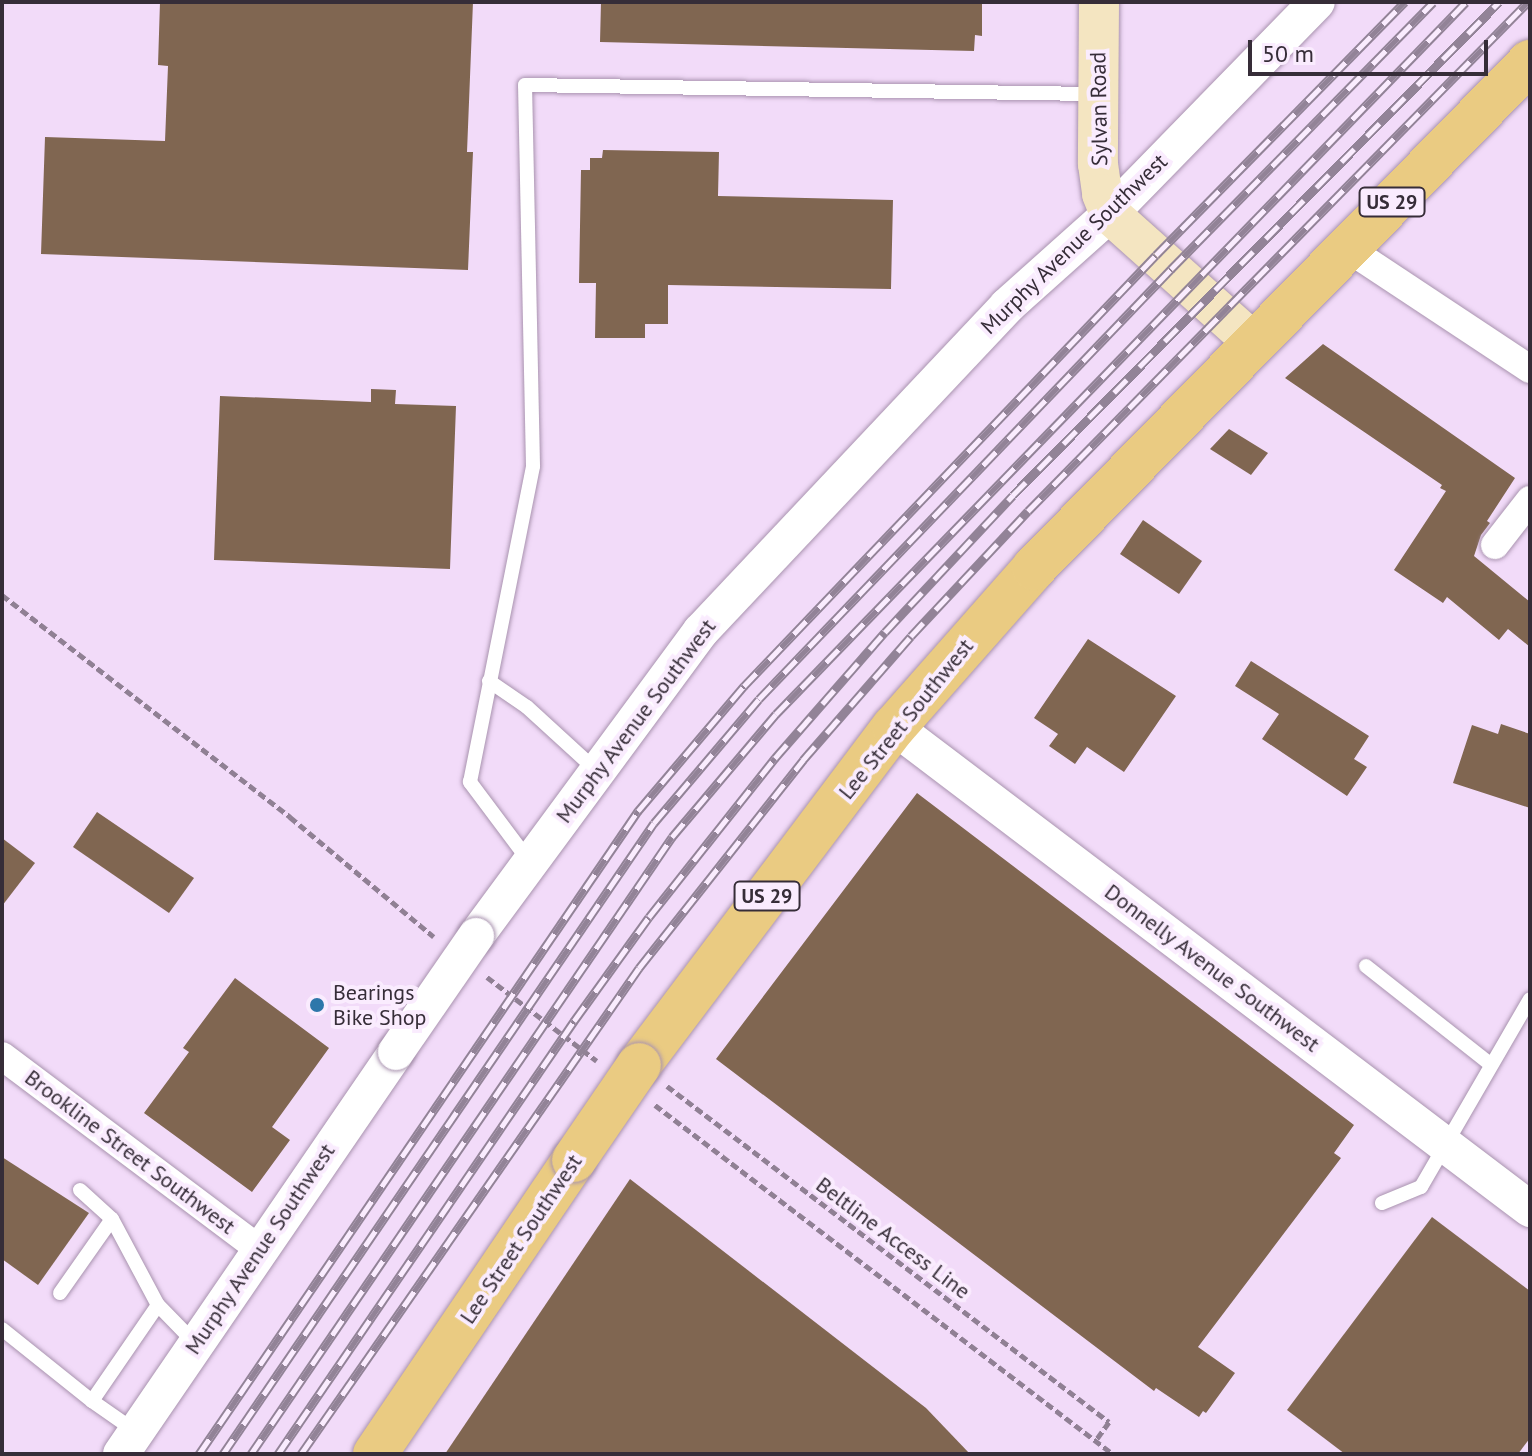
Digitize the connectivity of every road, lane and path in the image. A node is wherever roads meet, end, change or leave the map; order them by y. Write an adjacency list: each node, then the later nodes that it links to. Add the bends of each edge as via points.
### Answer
1 (1099, 2): 4 (main road, Sylvan Road)
2 (1317, 2): 5 (street, Murphy Avenue Southwest)
3 (1530, 62): 6 (main road, Lee Street Southwest / US 29)
4 (1099, 94): 5 (main road, Sylvan Road, via 1098,164); 12 (lane, via 525,85 533,466)
5 (1110, 214): 7 (main road); 14 (street, Murphy Avenue Southwest, via 1007,306 701,631)
6 (1347, 248): 7 (main road, Lee Street Southwest / US 29); 8 (street)
7 (1253, 342): 13 (main road, Lee Street Southwest / US 29, via 1034,568)
8 (1530, 369)
9 (1530, 500): 10 (street)
10 (1495, 545)
11 (2, 595): 16 (path, via 278,807)
12 (489, 681): 14 (lane, via 527,707); 15 (lane, via 470,782)
13 (894, 727): 22 (main road, Lee Street Southwest / US 29); 23 (street, Donnelly Avenue Southwest)
14 (598, 771): 15 (street, Murphy Avenue Southwest)
15 (531, 863): 17 (street, Murphy Avenue Southwest)
16 (436, 938)
17 (475, 952): 22 (path); 28 (street, Murphy Avenue Southwest, bridge, via 396,1052)
18 (1366, 966): 21 (lane)
19 (1530, 999): 21 (lane)
20 (2, 1056): 28 (street, Brookline Street Southwest)
21 (1490, 1064): 23 (lane)
22 (630, 1077): 34 (path); 34 (path, Beltline Access Line, via 1109,1422); 36 (main road, Lee Street Southwest / US 29, bridge)
23 (1445, 1144): 25 (lane, via 1421,1187); 26 (street, Donnelly Avenue Southwest)
24 (80, 1190): 27 (lane)
25 (1382, 1203)
26 (1530, 1209)
27 (112, 1219): 29 (lane); 30 (lane)
28 (259, 1249): 32 (street, Murphy Avenue Southwest)
29 (60, 1293)
30 (158, 1305): 32 (lane); 33 (lane)
31 (2, 1329): 33 (lane)
32 (196, 1343): 35 (street, Murphy Avenue Southwest)
33 (92, 1401): 35 (lane)
34 (1095, 1441): 37 (path)
35 (128, 1443)
36 (375, 1454)
37 (1113, 1454)

